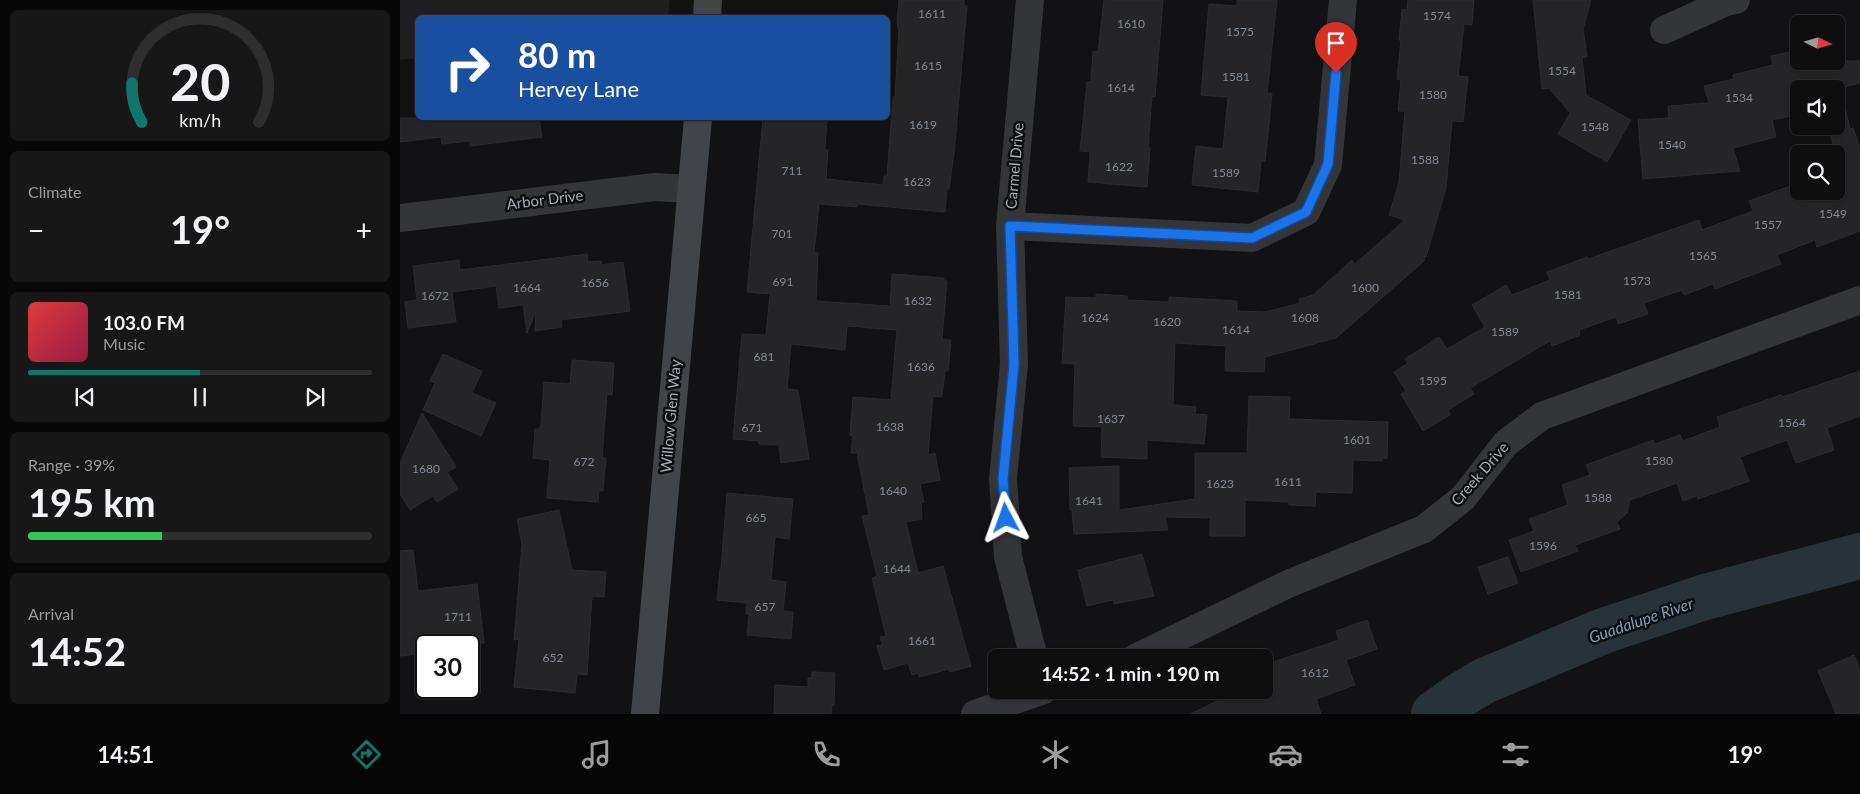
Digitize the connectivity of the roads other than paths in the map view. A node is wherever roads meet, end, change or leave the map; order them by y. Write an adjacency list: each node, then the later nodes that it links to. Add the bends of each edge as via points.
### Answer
1 (708, 0): 5 (street)
2 (1030, 0): 10 (street, Carmel Drive)
3 (1343, 0): 10 (street, via 1328,164 1306,212 1252,238)
4 (1736, 0): 6 (street)
5 (707, 15)
6 (1664, 30)
7 (698, 120): 8 (street, Willow Glen Way)
8 (691, 189): 9 (street, Arbor Drive, via 655,187); 15 (street, Willow Glen Way)
9 (400, 218)
10 (1010, 226): 12 (street, Carmel Drive, via 1014,364 1003,479 1008,557)
11 (1860, 300): 13 (street, Creek Drive, via 1542,416 1506,443 1463,498 1424,529 1288,584)
12 (1032, 649)
13 (1154, 649)
14 (1018, 699): 16 (street)
15 (645, 714)
16 (975, 714)

